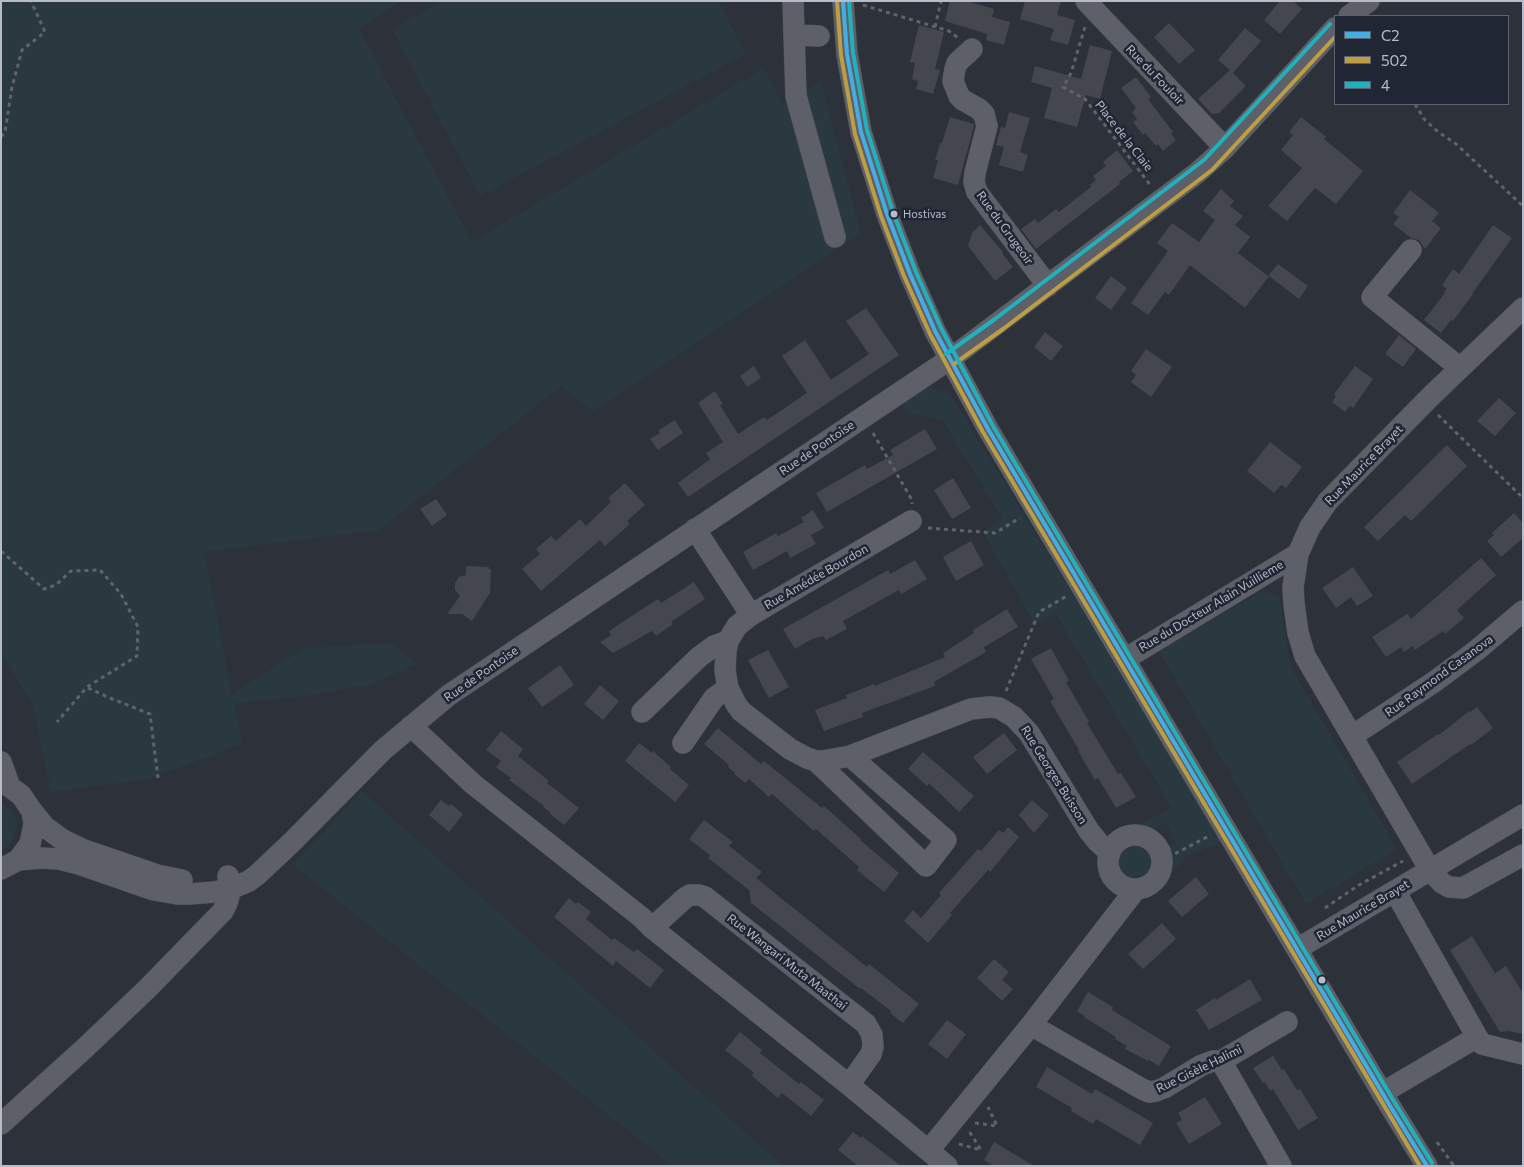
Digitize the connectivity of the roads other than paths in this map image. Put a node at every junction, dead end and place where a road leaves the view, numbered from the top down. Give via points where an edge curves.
1 (793, 1) edge
2 (1369, 1) edge
3 (851, 3) edge
4 (1088, 4) edge
5 (1350, 15) edge
6 (1334, 29) edge
7 (794, 35) junction
8 (819, 36) dead end
9 (965, 56) road end
10 (1225, 148) junction
11 (835, 237) dead end
12 (1411, 250) dead end
13 (1048, 286) junction
14 (1523, 308) edge
15 (950, 359) junction
16 (1460, 368) junction
17 (911, 522) road end
18 (695, 529) junction
19 (1298, 554) junction
20 (1523, 611) edge
21 (751, 615) junction
22 (728, 641) junction
23 (1125, 659) junction
24 (728, 688) junction
25 (642, 712) dead end
26 (411, 726) junction
27 (1352, 736) junction
28 (683, 743) dead end
29 (850, 756) junction
30 (816, 760) junction
31 (1, 762) edge
32 (6, 785) edge
33 (32, 811) junction
34 (1523, 815) edge
35 (1500, 828) junction
36 (1110, 853) junction
37 (1521, 860) edge
38 (10, 865) edge
39 (1430, 870) junction
40 (229, 882) junction
41 (1136, 889) junction
42 (1395, 892) junction
43 (652, 928) junction
44 (1297, 949) junction
45 (1287, 1022) dead end
46 (1031, 1025) junction
47 (1477, 1037) junction
48 (1523, 1054) edge
49 (1221, 1061) junction
50 (850, 1085) junction
51 (1382, 1092) junction
52 (1, 1124) edge
53 (935, 1143) junction
54 (946, 1166) edge
55 (1281, 1166) edge
56 (1427, 1166) edge

1 - 7 street
2 - 5 street
3 - 15 street via 847,54 866,149 910,274
4 - 10 street, Rue du Fouloir
6 - 10 street, Rue de Pontoise
7 - 8 street
7 - 11 street via 796,96
9 - 13 street, Rue du Grugeoir via 954,75 956,89 963,100 984,114 988,126 975,173 976,192
10 - 13 street, Rue de Pontoise via 1198,173
12 - 16 street via 1372,298
13 - 15 street, Rue de Pontoise
14 - 16 street, Rue Maurice Brayet
15 - 18 street, Rue de Pontoise
15 - 23 street
16 - 19 street, Rue Maurice Brayet via 1328,501 1310,527
17 - 21 street, Rue Amédée Bourdon
18 - 21 street
18 - 26 street, Rue de Pontoise via 477,676
19 - 23 street, Rue du Docteur Alain Vuillieme
19 - 27 street, Rue Maurice Brayet via 1293,596 1301,645
20 - 27 street, Rue Raymond Casanova via 1434,682
21 - 22 street, Rue Amédée Bourdon via 737,626
22 - 24 street via 724,671
22 - 25 street via 699,657
23 - 44 street
24 - 28 street via 714,698
24 - 30 street via 741,711 790,749
26 - 40 street, Rue de Pontoise via 369,763 283,850
26 - 43 street via 468,780
27 - 39 street, Rue Maurice Brayet
29 - 30 street
29 - 30 street via 946,840 926,866
29 - 36 street, Rue Georges Buisson via 971,710 999,708 1014,716 1029,733 1084,823
31 - 32 street
32 - 33 street via 16,790
33 - 38 street via 33,838 27,850
33 - 40 street via 54,834 84,850 168,878
34 - 35 street, Rue Maurice Brayet
35 - 37 street
35 - 39 street, Rue Maurice Brayet
36 - 41 street via 1109,869 1113,878 1121,885
36 - 41 street via 1122,838 1141,836 1154,843 1161,861 1160,871 1154,880
37 - 39 street via 1463,888 1442,883
38 - 40 street via 41,858 69,861 154,890 177,894 202,893
39 - 42 street, Rue Maurice Brayet
40 - 52 street via 223,911 85,1048
41 - 46 street
42 - 44 street, Rue Maurice Brayet
42 - 47 street
43 - 50 street
43 - 50 street, Rue Wangari Muta Maathai via 684,898 699,895 866,1024 872,1035 873,1047
44 - 51 street
45 - 49 street, Rue Gisèle Halimi
46 - 49 street, Rue Gisèle Halimi via 1150,1092 1164,1088 1202,1065
46 - 53 street
47 - 48 street via 1482,1044
47 - 51 street
49 - 55 street
50 - 53 street
51 - 56 street
53 - 54 street

